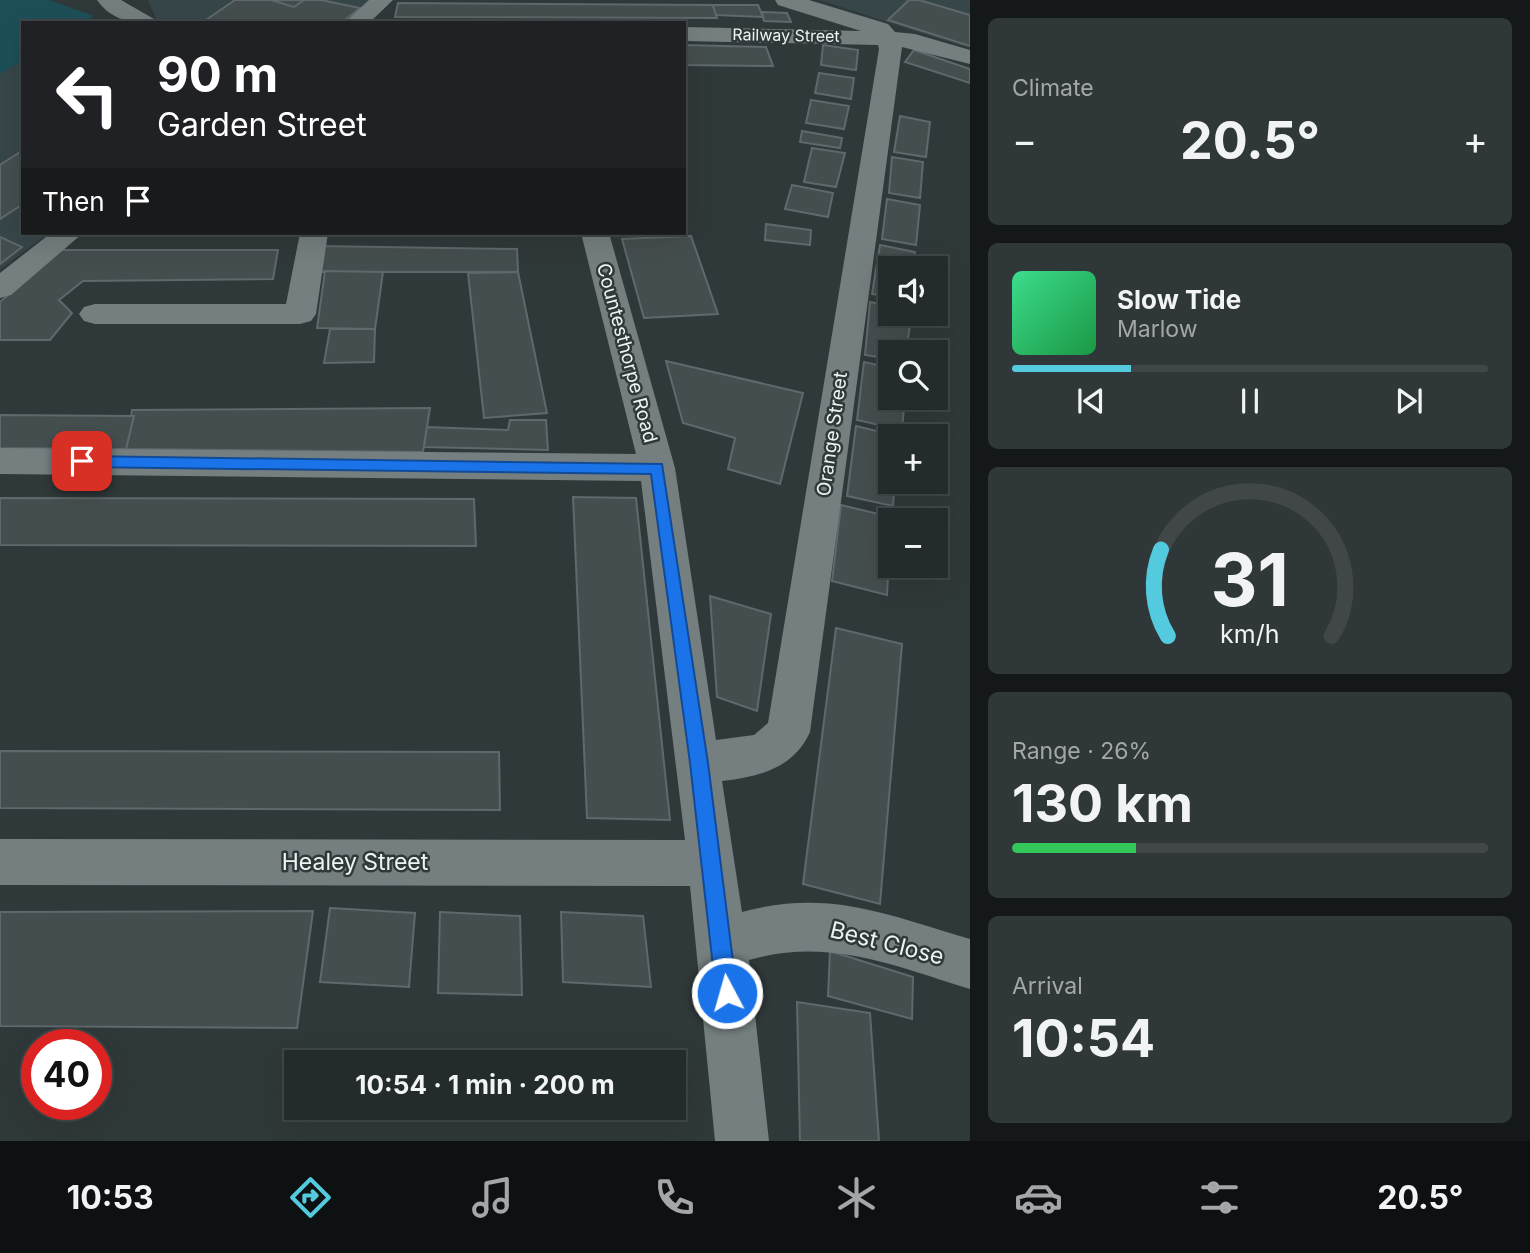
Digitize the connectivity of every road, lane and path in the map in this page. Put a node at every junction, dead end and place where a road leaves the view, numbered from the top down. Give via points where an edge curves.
1 (108, 0) edge
2 (382, 0) edge
3 (786, 0) edge
4 (145, 21) edge
5 (357, 21) edge
6 (686, 34) edge
7 (888, 38) junction
8 (970, 57) edge
9 (66, 235) edge
10 (314, 235) edge
11 (597, 235) edge
12 (0, 288) edge
13 (95, 314) dead end
14 (0, 461) edge
15 (657, 468) junction
16 (699, 763) junction
17 (0, 862) edge
18 (711, 863) junction
19 (722, 943) junction
20 (970, 964) edge
21 (742, 1141) edge

1 - 4 street
2 - 5 street
3 - 7 street via 880,29
6 - 7 street, Railway Street
7 - 8 street
7 - 16 street, Orange Street via 891,49 788,732 777,747 757,755
9 - 12 street
10 - 13 street via 300,314
11 - 15 street, Countesthorpe Road
14 - 15 street
15 - 16 street, Countesthorpe Road
16 - 18 street, Countesthorpe Road
17 - 18 street, Healey Street
18 - 19 street, Countesthorpe Road
19 - 20 street, Best Close via 767,930 816,925
19 - 21 street, Countesthorpe Road

